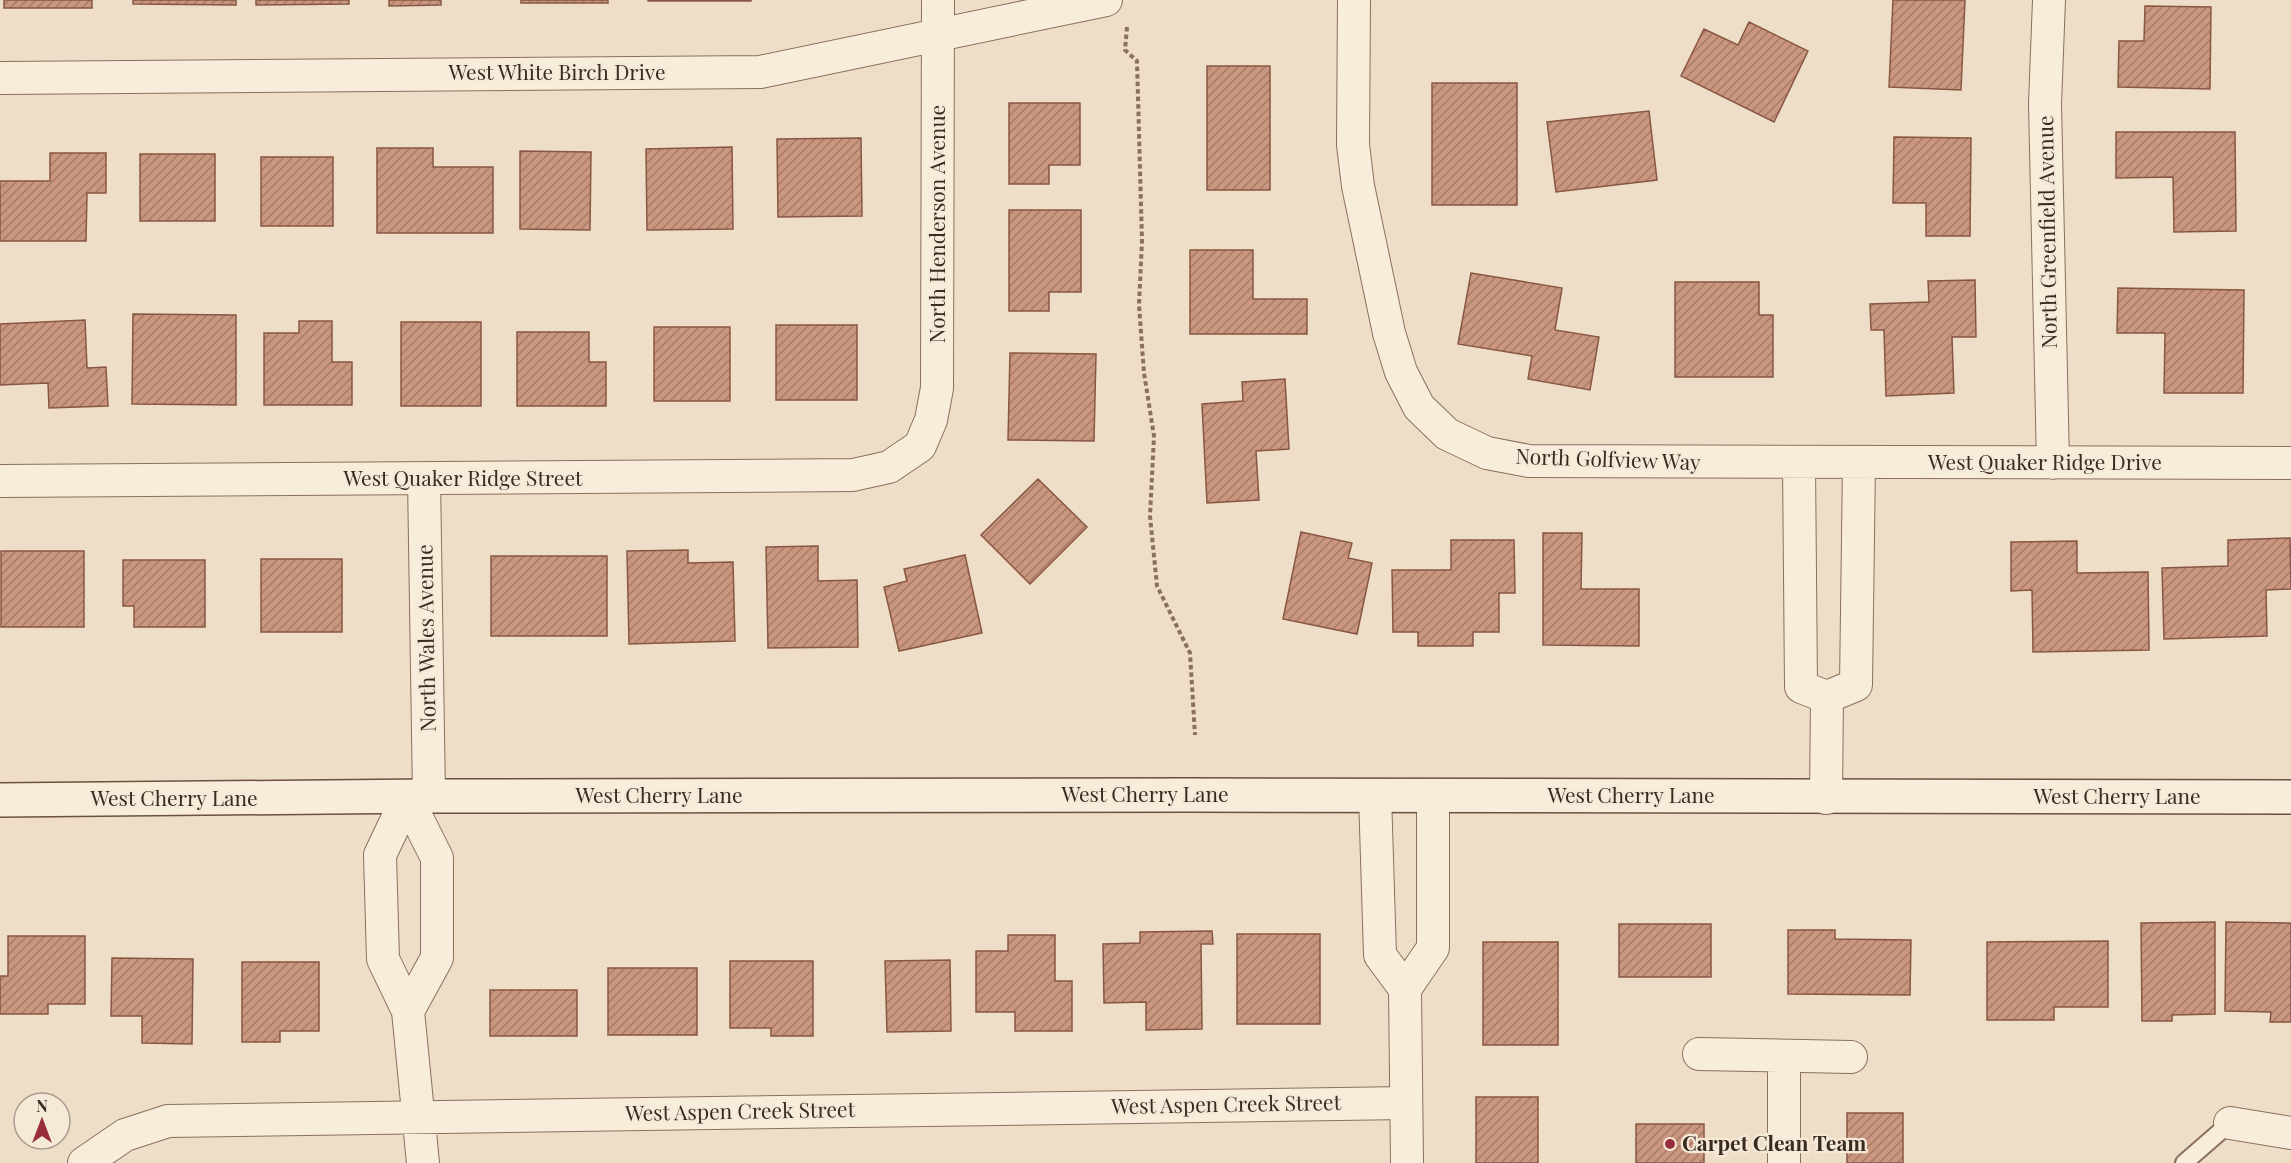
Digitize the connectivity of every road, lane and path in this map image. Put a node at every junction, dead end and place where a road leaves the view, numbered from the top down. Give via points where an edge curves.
1 (938, 0) edge
2 (1106, 0) edge
3 (1354, 0) edge
4 (2049, 0) edge
5 (1130, 21) dead end
6 (938, 36) junction
7 (0, 78) edge
8 (920, 446) joint
9 (1799, 463) junction
10 (1859, 463) junction
11 (2053, 463) junction
12 (2291, 463) edge
13 (424, 480) junction
14 (0, 481) edge
15 (1827, 697) junction
16 (1195, 735) dead end
17 (1375, 795) junction
18 (1433, 795) junction
19 (418, 797) junction
20 (2291, 797) edge
21 (1826, 798) junction
22 (0, 800) edge
23 (1405, 989) junction
24 (408, 1011) junction
25 (1699, 1054) dead end
26 (1784, 1056) junction
27 (1851, 1057) dead end
28 (1406, 1103) junction
29 (419, 1116) junction
30 (2230, 1123) joint
31 (2291, 1133) edge
32 (84, 1163) edge
33 (423, 1163) edge
34 (1407, 1163) edge
35 (1784, 1163) edge
36 (2184, 1163) edge

1 - 6 street, North Henderson Avenue
2 - 6 street, West White Birch Drive
3 - 9 street, North Golfview Way via 1353,145 1358,186 1389,333 1401,372 1419,407 1447,434 1487,453 1529,461
4 - 11 street, North Greenfield Avenue via 2045,104
5 - 16 path via 1125,50 1137,61 1142,241 1139,305 1154,436 1150,516 1157,585 1190,652
6 - 7 street, West White Birch Drive via 760,72
6 - 8 street, North Henderson Avenue via 937,388 931,420
8 - 13 street, West Quaker Ridge Street via 889,467 853,475
9 - 10 street, West Quaker Ridge Drive
9 - 15 street via 1801,687
10 - 11 street, West Quaker Ridge Drive
10 - 15 street via 1856,685
11 - 12 street, West Quaker Ridge Drive
13 - 14 street, West Quaker Ridge Street
13 - 19 street, North Wales Avenue
15 - 21 street
17 - 18 main road, West Cherry Lane
17 - 19 main road, West Cherry Lane
17 - 23 street via 1380,956
18 - 21 main road, West Cherry Lane
18 - 23 street via 1433,948
19 - 22 main road, West Cherry Lane
19 - 24 street, North Wales Avenue via 437,858 437,958
19 - 24 street, North Wales Avenue via 380,855 383,959
20 - 21 main road, West Cherry Lane
23 - 28 street
24 - 29 street, North Wales Avenue
25 - 26 street
26 - 27 street
26 - 35 street
28 - 29 street, West Aspen Creek Street
28 - 34 street
29 - 32 street, West Aspen Creek Street via 168,1121 125,1135
29 - 33 street, North Wales Avenue
30 - 31 street
30 - 36 lane

